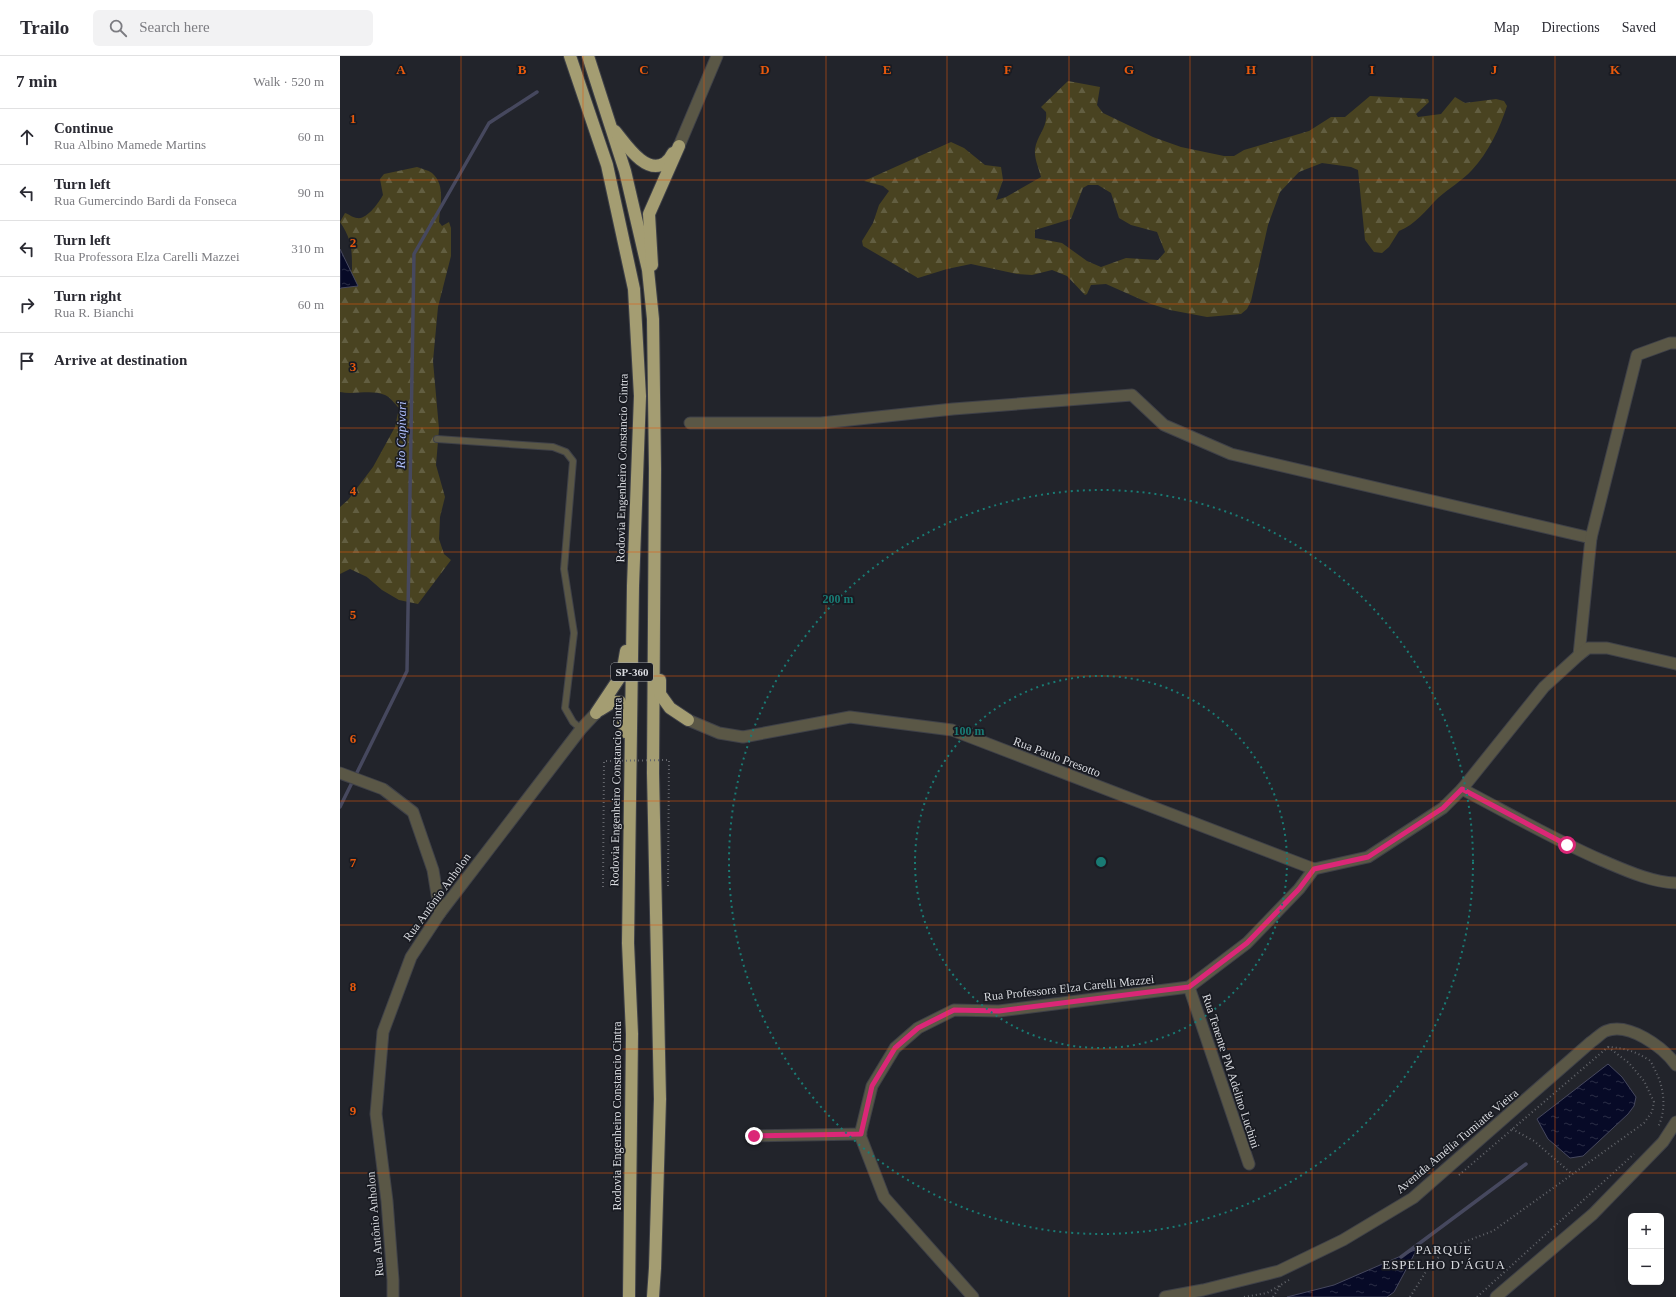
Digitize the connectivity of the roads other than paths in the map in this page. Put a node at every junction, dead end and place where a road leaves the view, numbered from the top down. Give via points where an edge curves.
1 (570, 56) edge
2 (588, 56) edge
3 (717, 56) edge
4 (612, 126) junction
5 (679, 146) junction
6 (653, 320) junction
7 (1676, 343) edge
8 (690, 423) dead end
9 (437, 439) dead end
10 (1591, 538) junction
11 (633, 586) junction
12 (653, 606) junction
13 (1579, 655) junction
14 (1676, 664) edge
15 (596, 713) junction
16 (688, 720) junction
17 (581, 729) junction
18 (631, 772) junction
19 (340, 773) edge
20 (653, 773) junction
21 (1462, 789) junction
22 (1314, 869) junction
23 (1676, 883) edge
24 (440, 913) junction
25 (1189, 987) junction
26 (1676, 1065) edge
27 (1676, 1122) edge
28 (861, 1134) junction
29 (754, 1136) dead end
30 (1249, 1164) dead end
31 (392, 1297) edge
32 (629, 1297) edge
33 (653, 1297) edge
34 (973, 1297) edge
35 (1165, 1297) edge
36 (1496, 1297) edge

1 - 11 highway, Rodovia Engenheiro Constancio Cintra / SP-360 via 607,165 634,289 640,396
2 - 4 highway, SP-360
3 - 5 street
4 - 5 highway via 639,159 654,166 665,163
4 - 6 highway, SP-360 via 648,270
5 - 6 highway via 649,214
6 - 12 highway, SP-360 via 656,468
7 - 10 street via 1637,355
8 - 10 street via 821,422 1132,395 1164,425 1230,454
9 - 17 lane via 553,447 566,452 573,461 564,569 574,633 565,708 573,722
10 - 13 street
11 - 15 highway via 622,674
11 - 18 highway, Rodovia Engenheiro Constancio Cintra / SP-360
12 - 16 highway via 661,670 660,694 670,708
12 - 20 highway, SP-360
13 - 14 street via 1588,648 1607,648
13 - 21 street via 1544,687
15 - 17 street, Rua Antônio Anholon
15 - 18 highway via 613,702 620,702
16 - 20 highway via 667,712 658,716
16 - 22 street, Rua Paulo Presotto via 719,733 743,737 850,717 952,730
17 - 24 street, Rua Antônio Anholon
18 - 32 highway, Rodovia Engenheiro Constancio Cintra / SP-360 via 628,943 632,1034
19 - 24 street via 383,789 413,812 433,870
20 - 33 highway, SP-360 via 660,1099
21 - 22 street via 1443,808 1368,857
21 - 23 street via 1567,845 1650,879
22 - 25 street, Rua Professora Elza Carelli Mazzei via 1299,889 1247,943
24 - 31 street, Rua Antônio Anholon via 411,957 383,1032 376,1114 387,1201
25 - 28 street, Rua Professora Elza Carelli Mazzei via 999,1011 954,1010 918,1028 895,1048 872,1086
25 - 30 street, Rua Tenente PM Adelino Luchini
26 - 35 street, Avenida Amélia Tumiatte Vieira via 1670,1057 1644,1037 1621,1029 1606,1031 1413,1198 1342,1240 1279,1271
27 - 36 street via 1662,1142 1592,1214
28 - 29 street
28 - 34 street via 884,1197

